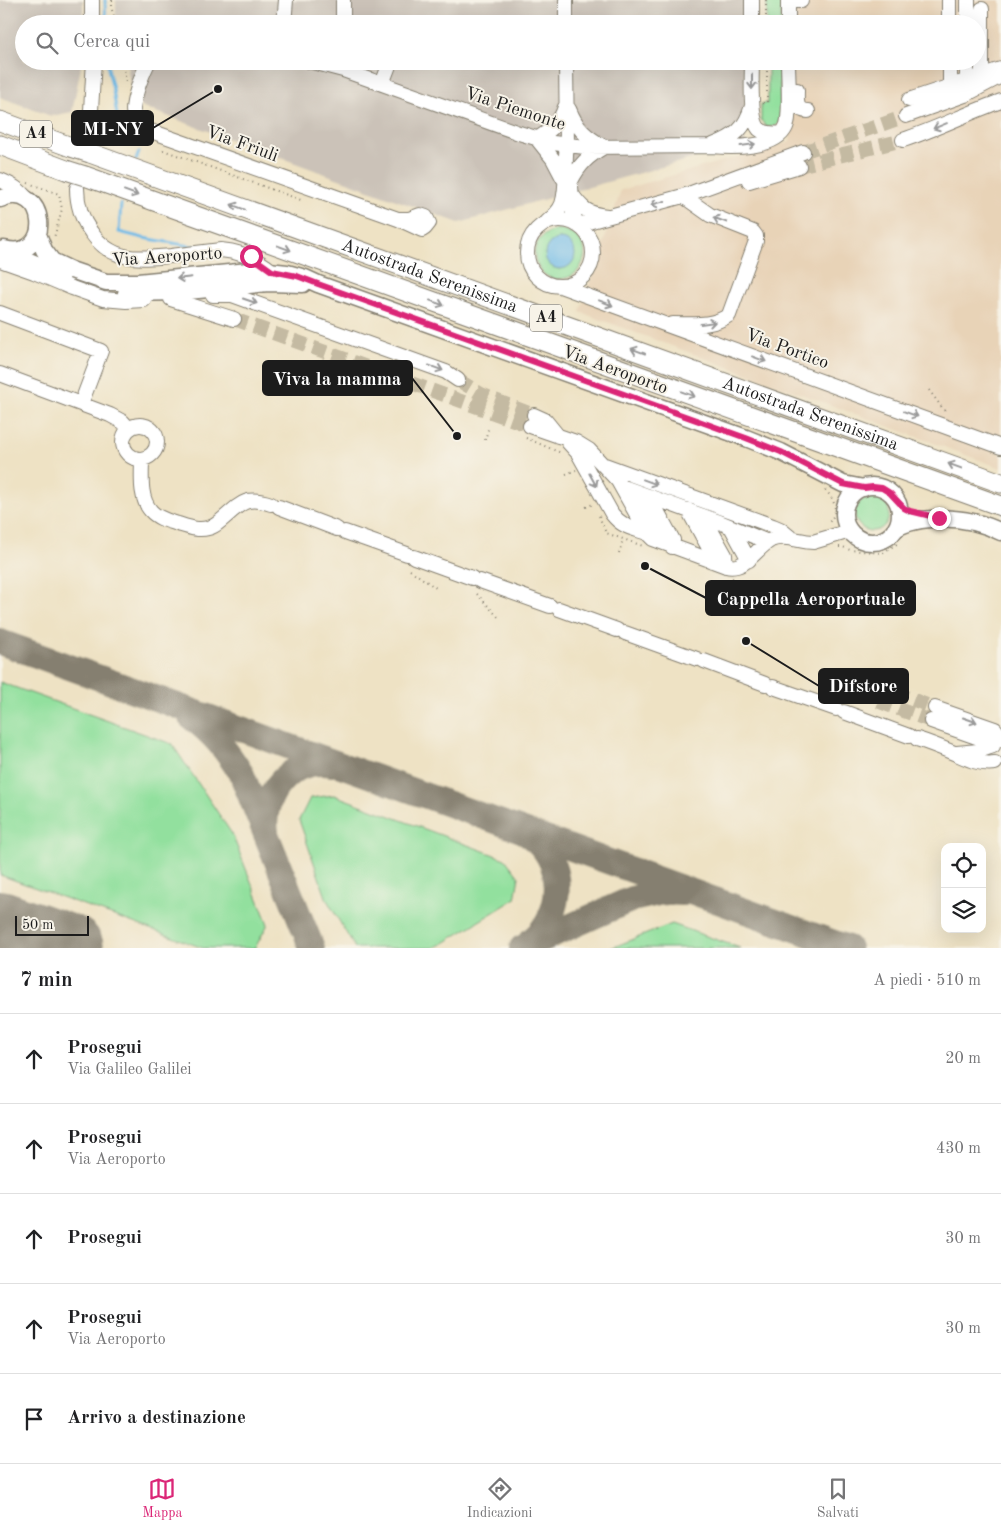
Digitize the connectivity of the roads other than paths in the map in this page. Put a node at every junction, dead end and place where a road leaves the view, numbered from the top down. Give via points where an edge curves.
1 (93, 0) edge
2 (343, 0) edge
3 (566, 0) edge
4 (752, 0) edge
5 (949, 0) edge
6 (958, 0) edge
7 (968, 0) edge
8 (286, 1) edge
9 (792, 1) edge
10 (94, 15) edge
11 (285, 15) edge
12 (290, 15) edge
13 (343, 15) edge
14 (566, 15) edge
15 (752, 15) edge
16 (790, 15) edge
17 (949, 15) edge
18 (968, 15) edge
19 (986, 18) edge
20 (988, 44) dead end
21 (1001, 68) edge
22 (93, 70) edge
23 (145, 70) edge
24 (343, 70) edge
25 (387, 70) edge
26 (566, 70) edge
27 (753, 70) edge
28 (788, 70) edge
29 (790, 70) edge
30 (950, 70) edge
31 (967, 70) edge
32 (982, 70) edge
33 (982, 75) junction
34 (1001, 76) edge
35 (967, 80) junction
36 (382, 84) junction
37 (950, 86) junction
38 (1001, 87) edge
39 (964, 94) junction
40 (909, 100) tunnel mouth
41 (1001, 101) edge
42 (756, 102) junction
43 (566, 104) junction
44 (936, 105) junction
45 (973, 111) junction
46 (1001, 111) edge
47 (808, 112) dead end
48 (906, 116) tunnel mouth
49 (0, 121) edge
50 (782, 133) junction
51 (538, 139) junction
52 (903, 140) tunnel mouth
53 (0, 145) edge
54 (567, 145) junction
55 (83, 146) junction
56 (712, 146) junction
57 (604, 147) junction
58 (801, 159) tunnel mouth
59 (0, 180) edge
60 (81, 182) junction
61 (569, 185) junction
62 (682, 196) junction
63 (0, 200) edge
64 (29, 202) junction
65 (609, 216) junction
66 (398, 219) dead end
67 (546, 223) junction
68 (577, 225) junction
69 (38, 234) junction
70 (3, 253) edge
71 (266, 268) junction
72 (318, 284) junction
73 (560, 286) junction
74 (171, 298) junction
75 (0, 313) edge
76 (234, 319) tunnel mouth
77 (663, 324) junction
78 (0, 374) edge
79 (458, 380) tunnel mouth
80 (82, 404) junction
81 (532, 420) tunnel mouth
82 (129, 429) junction
83 (562, 438) junction
84 (1001, 447) edge
85 (142, 459) junction
86 (604, 465) junction
87 (812, 468) junction
88 (1001, 483) edge
89 (620, 486) junction
90 (864, 488) junction
91 (643, 494) junction
92 (896, 500) junction
93 (662, 502) junction
94 (1001, 506) edge
95 (683, 508) junction
96 (845, 510) junction
97 (703, 516) junction
98 (939, 518) junction
99 (717, 521) junction
100 (731, 527) junction
101 (896, 529) junction
102 (850, 531) junction
103 (1001, 532) edge
104 (646, 533) junction
105 (791, 538) junction
106 (768, 542) junction
107 (668, 545) junction
108 (699, 556) junction
109 (745, 562) junction
110 (726, 566) junction
111 (933, 715) tunnel mouth
112 (998, 741) edge
113 (956, 753) junction
114 (998, 765) edge

1 - 10 street
2 - 13 street
3 - 14 street
4 - 15 street
5 - 17 street
6 - 7 street
7 - 18 street
8 - 11 street
8 - 12 street
9 - 16 street
19 - 20 street
21 - 33 street
22 - 55 street via 91,110
23 - 66 street, Via Friuli via 132,109 134,116 148,130
24 - 36 street, Via Piemonte
25 - 36 street
26 - 43 street
27 -> 42 street
28 - 50 street via 788,124
29 - 47 street via 797,78 797,105
30 - 37 street
31 - 35 street
32 - 33 street
33 - 35 street
34 - 39 street
35 - 37 street
36 - 51 street, Via Piemonte
37 - 40 street
38 - 39 street
39 - 44 street
41 - 45 street
42 - 50 street via 755,120 760,129 772,134
42 - 56 street, Via Piemonte via 736,135
43 - 51 street via 559,121
43 - 54 street
43 - 57 street via 580,131
44 - 45 street
44 - 48 street
45 - 46 street
45 -> 52 street
49 - 55 highway, Autostrada Serenissima / A4
56 -> 50 street, Via Piemonte via 753,145 773,140
51 - 54 street, Via Piemonte
51 - 61 street
53 - 60 highway, Autostrada Serenissima / A4, bridge via 66,170
54 - 57 street, Via Piemonte
54 - 61 street via 565,157
88 -> 55 highway, Autostrada Serenissima / A4
56 - 57 street, Via Piemonte
57 - 61 street via 580,164
58 - 62 street
59 - 64 street via 22,192
60 - 71 street via 77,200 80,213 100,244 109,250 144,259 221,250 245,254
60 -> 94 highway, Autostrada Serenissima / A4
61 - 65 street via 586,210
61 - 67 street via 555,216
61 - 68 street
62 -> 65 street
77 -> 62 street via 710,324 729,315 756,241 753,232 710,215
63 - 64 main road via 15,196
64 - 69 main road, Via Aeroporto via 38,213
65 - 68 street
67 - 68 street via 562,220
67 - 73 street via 532,234 527,260 532,272 541,280
68 - 73 street via 589,239 592,258 581,278
69 - 70 main road via 29,246
71 -> 69 main road, Via Aeroporto via 138,282 106,282 52,261
70 - 72 main road, Via Aeroporto via 105,291 168,293 268,284
70 - 74 street via 34,272 103,299
71 - 72 main road, Via Aeroporto
72 - 87 main road, Via Aeroporto via 746,438
73 -> 77 street, Via Portico
74 - 76 street
74 -> 79 street via 232,294 446,372
75 - 80 street via 101,351
77 -> 84 street, Via Portico
78 - 80 street
80 - 82 street via 123,422
81 - 83 street
82 - 85 street via 124,434 125,451 134,458
82 - 85 street via 145,425 156,436 154,452
83 - 86 street via 582,445
83 -> 104 street via 578,453 618,521
85 - 113 street via 145,500 150,511 162,519 193,529 204,529 216,525 245,501 260,501 476,584 554,608
86 - 89 street
86 -> 105 street via 773,526
87 - 90 main road, Via Aeroporto via 843,484
87 - 96 main road, Via Aeroporto via 839,496
89 - 91 street
89 - 104 street
90 - 92 main road via 882,488
90 - 96 main road via 850,498
91 - 93 street
91 - 107 street
92 - 98 main road via 910,511
92 - 101 main road via 900,515
93 - 95 street
93 - 108 street via 685,545
95 - 97 street
95 - 108 street
96 - 102 main road
97 - 99 street
97 - 110 street via 725,555
98 - 101 main road via 914,521
98 - 103 main road via 969,520
99 - 100 street
99 - 109 street
100 - 106 street
100 - 109 street
101 - 102 main road via 888,538 876,542 862,540
102 - 105 street via 813,542
104 - 107 street
105 - 106 street
106 - 109 street
107 - 108 street
108 - 110 street
109 - 110 street
111 - 112 street via 979,738
112 - 113 street via 978,751
112 - 114 street via 992,755
113 - 114 street via 968,760

